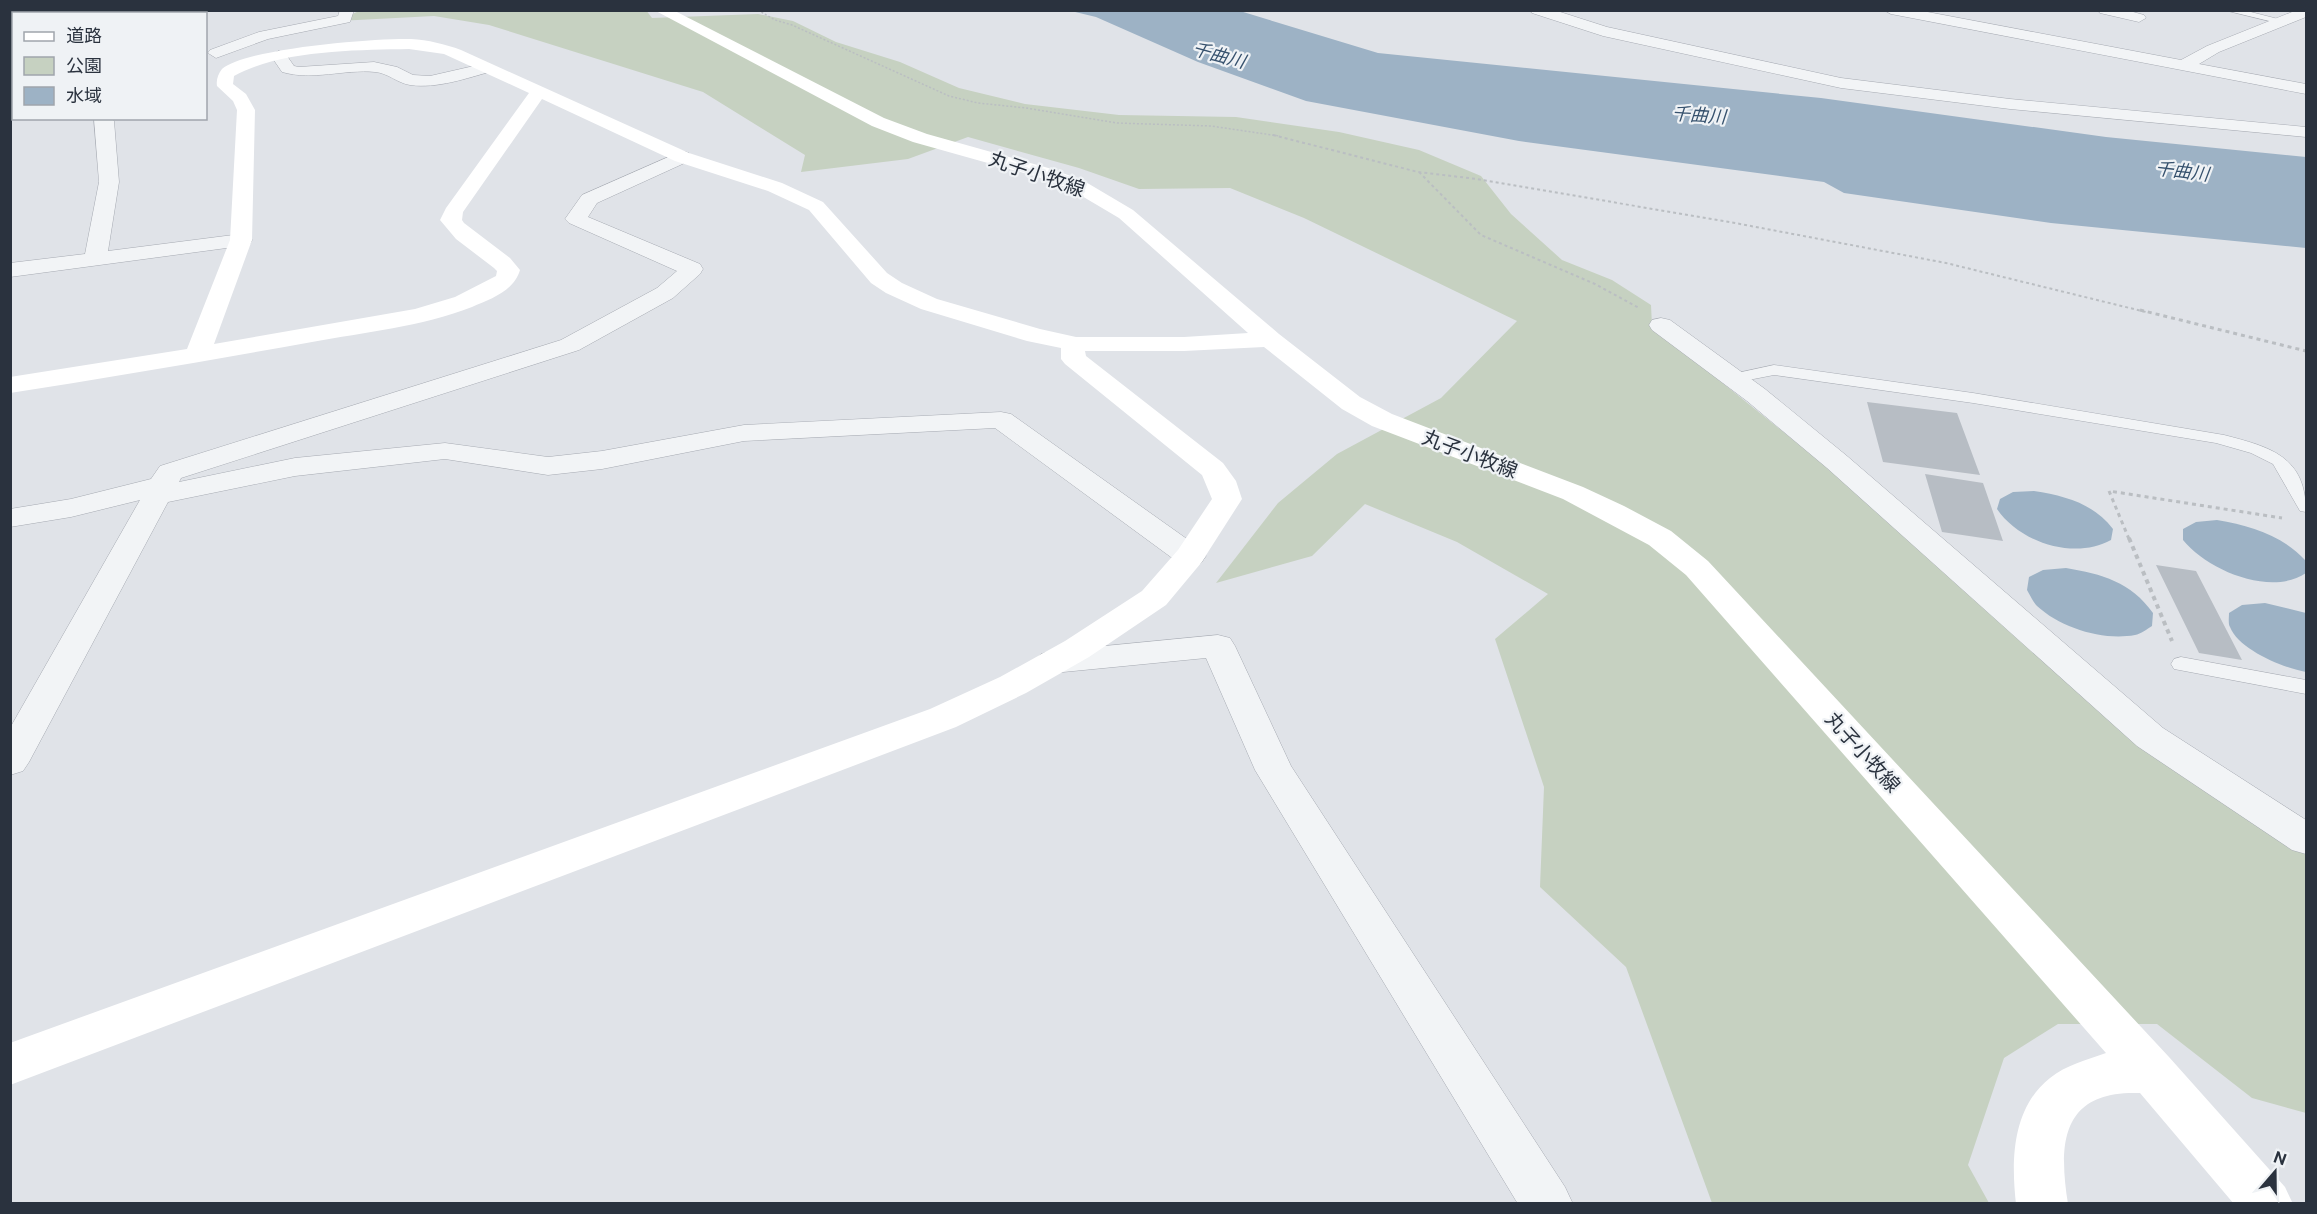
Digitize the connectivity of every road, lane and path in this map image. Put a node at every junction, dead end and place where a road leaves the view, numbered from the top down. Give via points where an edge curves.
1 (347, 10) edge
2 (661, 10) edge
3 (758, 10) edge
4 (1537, 10) edge
5 (1891, 10) edge
6 (2105, 10) edge
7 (2228, 10) edge
8 (2306, 12) edge
9 (2013, 15) dead end
10 (2139, 18) dead end
11 (2282, 21) junction
12 (1984, 29) junction
13 (211, 55) edge
14 (279, 56) junction
15 (2180, 66) junction
16 (242, 67) junction
17 (487, 68) junction
18 (2202, 70) junction
19 (2189, 84) dead end
20 (2307, 89) edge
21 (539, 91) junction
22 (2184, 102) dead end
23 (104, 120) edge
24 (2186, 122) junction
25 (2307, 132) edge
26 (682, 157) junction
27 (1418, 172) junction
28 (241, 240) junction
29 (95, 259) junction
30 (10, 270) edge
31 (1661, 326) joint
32 (1270, 339) junction
33 (1076, 344) junction
34 (2307, 351) edge
35 (197, 356) junction
36 (1732, 378) junction
37 (10, 385) edge
38 (161, 490) junction
39 (2307, 507) edge
40 (10, 518) edge
41 (2283, 519) dead end
42 (1190, 556) junction
43 (1053, 662) junction
44 (2181, 664) joint
45 (2307, 687) edge
46 (10, 762) edge
47 (2307, 839) edge
48 (10, 1064) edge
49 (2152, 1072) junction
50 (1547, 1203) edge
51 (2042, 1203) edge
52 (2267, 1203) edge

1 - 13 street via 345,20 264,35
2 - 32 street, 丸子小牧線 via 898,130 1077,184 1126,214
3 - 27 path via 911,80 964,99 1117,123 1262,132
4 - 24 street via 1603,31 1841,83
5 - 12 street
6 - 10 street
7 - 11 lane
8 - 11 street
9 - 12 street
11 - 15 street
12 - 15 street
13 - 16 street
14 - 16 street
14 - 17 street via 408,44 441,48
14 - 17 street via 288,69 300,72 374,67 410,80 439,79
15 - 18 street
16 - 28 street via 227,74 224,80 246,110
17 - 21 street
18 - 19 street
18 - 20 street
21 - 26 street
21 - 35 street via 451,220 461,235 499,258 509,270 507,280 485,294 428,313
22 - 24 street
23 - 29 street via 109,182
24 - 25 street
26 - 33 street via 775,187 816,206 879,278 910,297 1036,336
26 - 38 street via 590,199 576,219 692,269 665,293 570,345 170,472
27 - 31 path via 1481,235 1595,285 1636,306
27 - 34 path via 1735,223 1946,263
28 - 29 street
28 - 35 street
29 - 30 street
31 - 36 street
32 - 33 street
32 - 49 street, 丸子小牧線 via 1351,403 1423,436 1573,493 1660,538 1697,568
33 - 42 street via 1072,351 1074,359 1206,462 1221,481 1227,499
35 - 37 street
36 - 39 lane via 1774,370 2218,438 2257,449 2280,461
36 - 47 street via 1837,462 2150,737
38 - 40 street
38 - 42 street via 295,467 446,451 548,466 602,460 744,433 1001,420
38 - 46 street
41 - 44 path via 2109,491
42 - 43 street via 1154,598
43 - 48 street via 942,718
43 - 50 street via 1218,646 1274,770
44 - 45 lane
49 - 51 street via 2112,1072 2067,1091 2051,1108 2040,1131 2037,1161
49 - 52 street, 丸子小牧線

